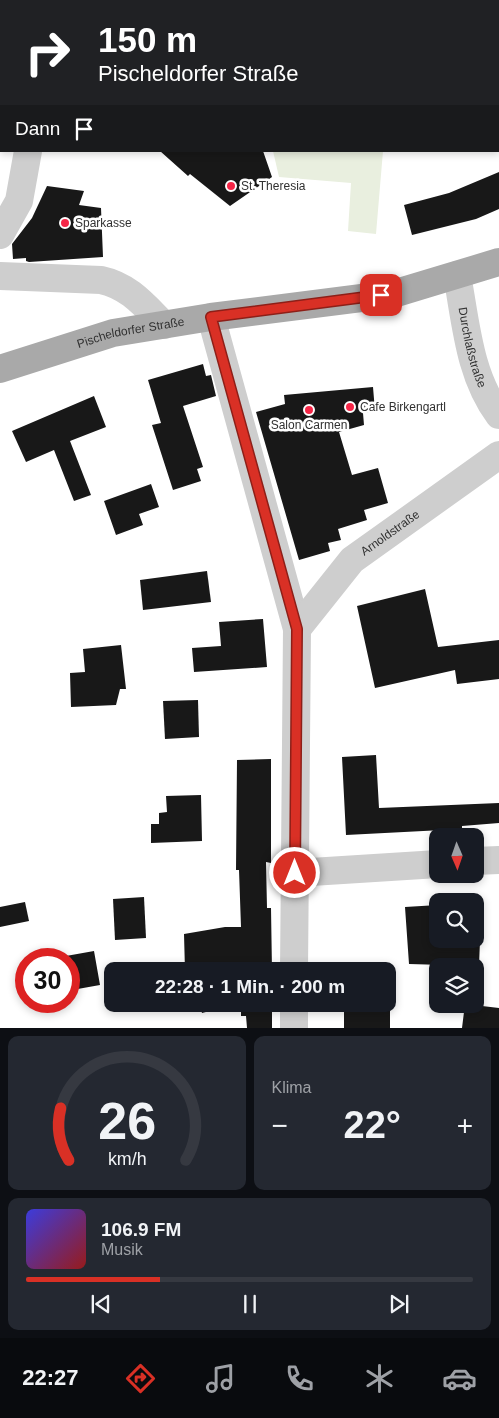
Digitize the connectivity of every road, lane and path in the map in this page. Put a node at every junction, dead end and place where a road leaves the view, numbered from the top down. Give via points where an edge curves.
1 (28, 152) edge
2 (0, 235) edge
3 (499, 262) edge
4 (457, 275) junction
5 (0, 276) edge
6 (211, 317) junction
7 (164, 324) junction
8 (0, 369) edge
9 (499, 415) edge
10 (499, 455) edge
11 (297, 629) junction
12 (499, 860) edge
13 (484, 861) edge
14 (429, 865) edge
15 (295, 873) junction
16 (294, 962) edge
17 (294, 1012) edge
18 (294, 1028) edge

1 - 2 street via 18,201
3 - 4 main road, Pischeldorfer Straße
4 - 6 main road, Pischeldorfer Straße via 393,294
4 - 9 street, Durchlaßstraße via 474,366 488,400
5 - 7 street via 115,283 130,292
6 - 7 main road, Pischeldorfer Straße
6 - 11 street
7 - 8 main road, Pischeldorfer Straße via 114,333
10 - 11 street, Arnoldstraße via 352,560
11 - 15 street
12 - 13 street
14 - 15 street
15 - 16 street
17 - 18 street

